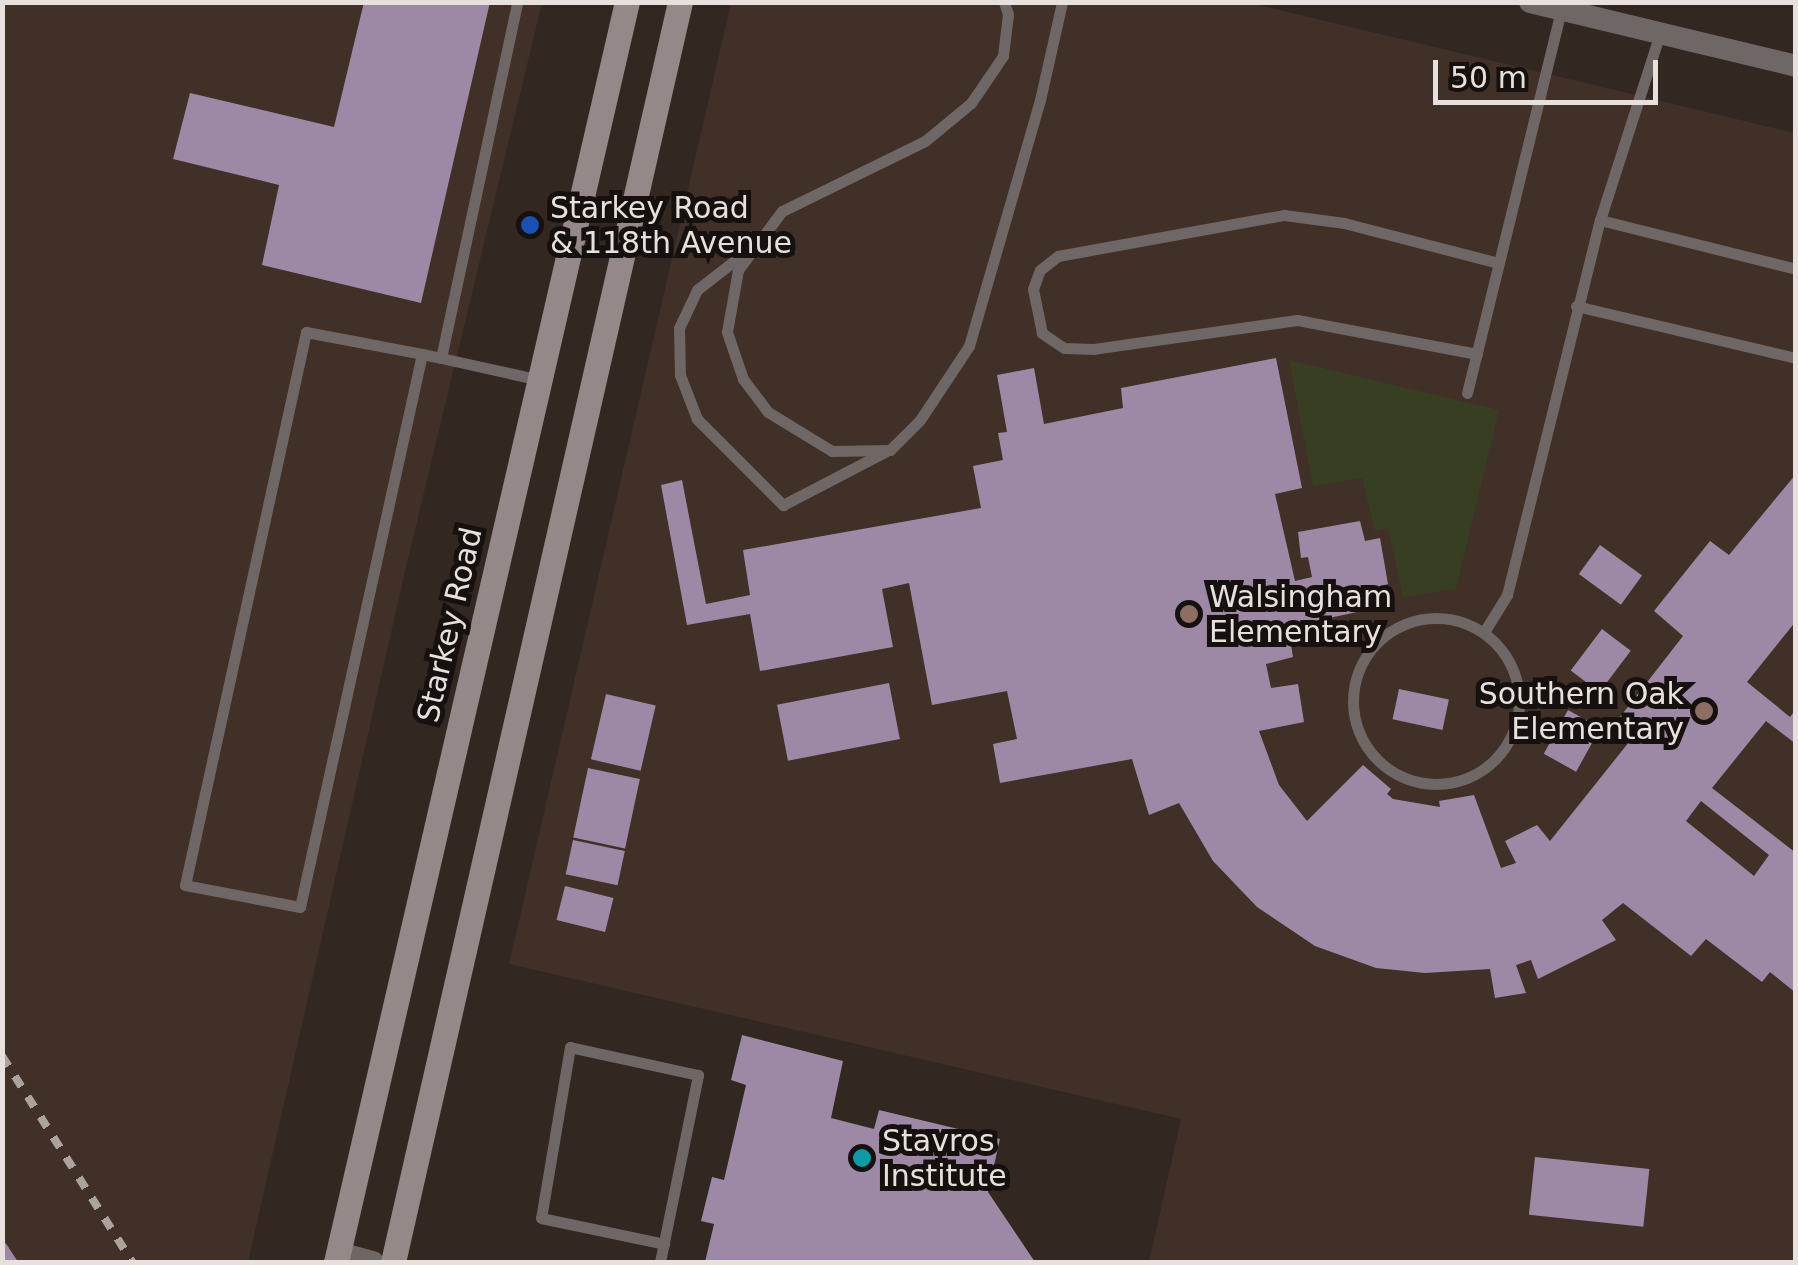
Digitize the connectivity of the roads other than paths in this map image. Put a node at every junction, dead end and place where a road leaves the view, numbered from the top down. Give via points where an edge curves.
1 (517, 2) edge
2 (627, 2) edge
3 (680, 2) edge
4 (1004, 2) edge
5 (1062, 2) edge
6 (1530, 2) edge
7 (1561, 10) junction
8 (1660, 32) junction
9 (1796, 66) edge
10 (1600, 220) junction
11 (751, 249) junction
12 (1499, 263) junction
13 (1796, 269) edge
14 (1576, 306) junction
15 (422, 354) junction
16 (1478, 354) junction
17 (441, 358) junction
18 (1796, 358) edge
19 (540, 380) junction
20 (1468, 393) dead end
21 (890, 450) junction
22 (1484, 632) junction
23 (664, 1244) junction
24 (337, 1258) edge
25 (373, 1262) edge
26 (392, 1262) edge
27 (660, 1262) edge

1 - 17 lane
2 - 19 main road, Starkey Road
3 - 26 main road
4 - 11 lane via 1003,56 971,103 926,140 782,211
5 - 21 lane via 969,346 920,420
6 - 7 street
7 - 8 street
7 - 12 lane
8 - 9 street
8 - 10 lane
10 - 13 lane
10 - 14 lane
11 - 21 lane via 738,270 727,332 743,379 768,412 832,451
11 - 21 lane via 697,290 680,328 680,375 696,419 783,505
12 - 16 lane
12 - 16 lane via 1284,214 1058,256 1040,270 1034,290 1042,333 1064,348 1297,320
14 - 18 lane
14 - 22 lane via 1506,595
15 - 15 lane via 306,332 186,885 300,907
15 - 17 lane
16 - 20 lane
17 - 19 lane
19 - 24 main road, Starkey Road
22 - 22 lane via 1460,621 1408,622 1366,654 1352,704 1370,753 1390,771 1446,785 1497,760 1520,708 1511,666
23 - 23 lane via 698,1075 570,1047 542,1218
23 - 27 lane
24 - 25 street

